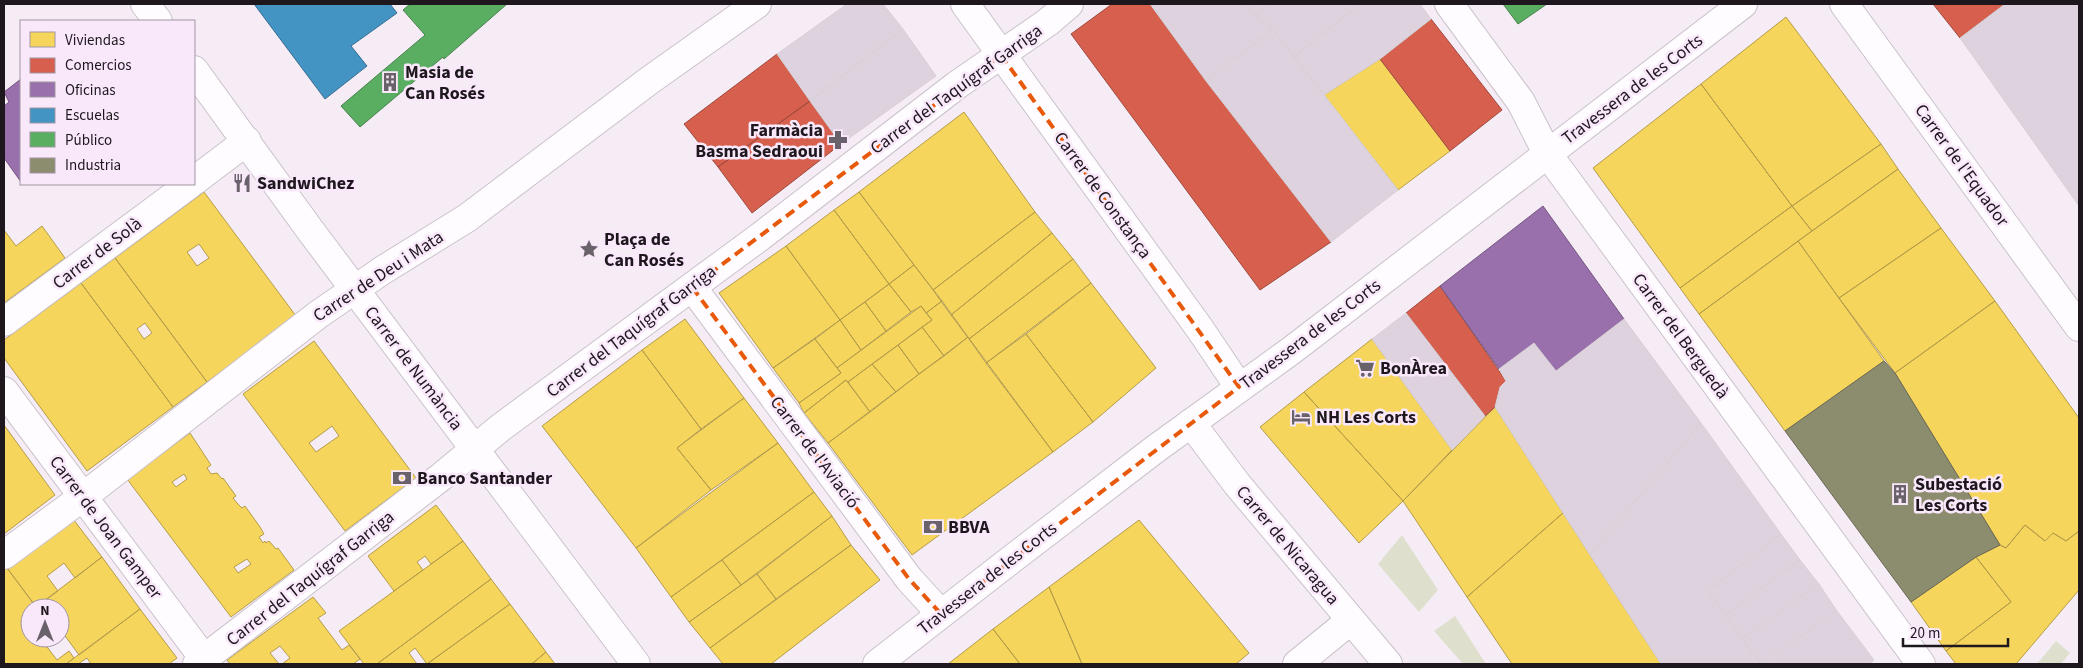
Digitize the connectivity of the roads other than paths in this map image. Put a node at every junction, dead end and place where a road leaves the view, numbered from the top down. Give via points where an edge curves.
1 (145, 4) edge
2 (757, 4) edge
3 (965, 4) edge
4 (1069, 4) edge
5 (1449, 4) edge
6 (1743, 4) edge
7 (1844, 4) edge
8 (157, 20) edge
9 (1001, 55) junction
10 (195, 71) edge
11 (247, 141) junction
12 (1547, 153) junction
13 (195, 180) edge
14 (189, 185) edge
15 (692, 287) junction
16 (355, 290) junction
17 (4, 322) edge
18 (2079, 327) edge
19 (1239, 387) junction
20 (4, 391) edge
21 (1191, 423) junction
22 (476, 450) junction
23 (84, 496) junction
24 (4, 555) edge
25 (941, 614) junction
26 (1350, 620) junction
27 (203, 662) edge
28 (636, 664) edge
29 (877, 664) edge
30 (1296, 664) edge
31 (1388, 664) edge
32 (1921, 664) edge

1 - 8 street
2 - 16 street, Carrer de Deu i Mata via 467,218
3 - 9 street, Carrer de Constança
4 - 9 street, Carrer del Taquígraf Garriga
5 - 12 street, Carrer del Berguedà via 1521,102
6 - 12 street, Travessera de les Corts
7 - 18 street, Carrer de l'Equador
9 - 15 street, Carrer del Taquígraf Garriga
9 - 19 street, Carrer de Constança
10 - 11 street, Carrer de Numància
11 - 13 street
11 - 16 street, Carrer de Numància
12 - 19 street, Travessera de les Corts via 1292,350
12 - 32 street, Carrer del Berguedà
14 - 17 street, Carrer de Solà
15 - 22 street, Carrer del Taquígraf Garriga via 500,428
15 - 25 street, Carrer de l'Aviació via 909,579
16 - 22 street, Carrer de Numància
16 - 23 street, Carrer de Deu i Mata via 319,314
19 - 21 street, Travessera de les Corts
20 - 23 street, Carrer de Joan Gamper
21 - 25 street, Travessera de les Corts
21 - 26 street, Carrer de Nicaragua via 1237,484
22 - 27 street, Carrer del Taquígraf Garriga
22 - 28 street, Carrer de Numància
23 - 24 street, Carrer de Deu i Mata
23 - 27 street, Carrer de Joan Gamper
25 - 29 street, Travessera de les Corts
26 - 30 street
26 - 31 street, Carrer de Nicaragua

